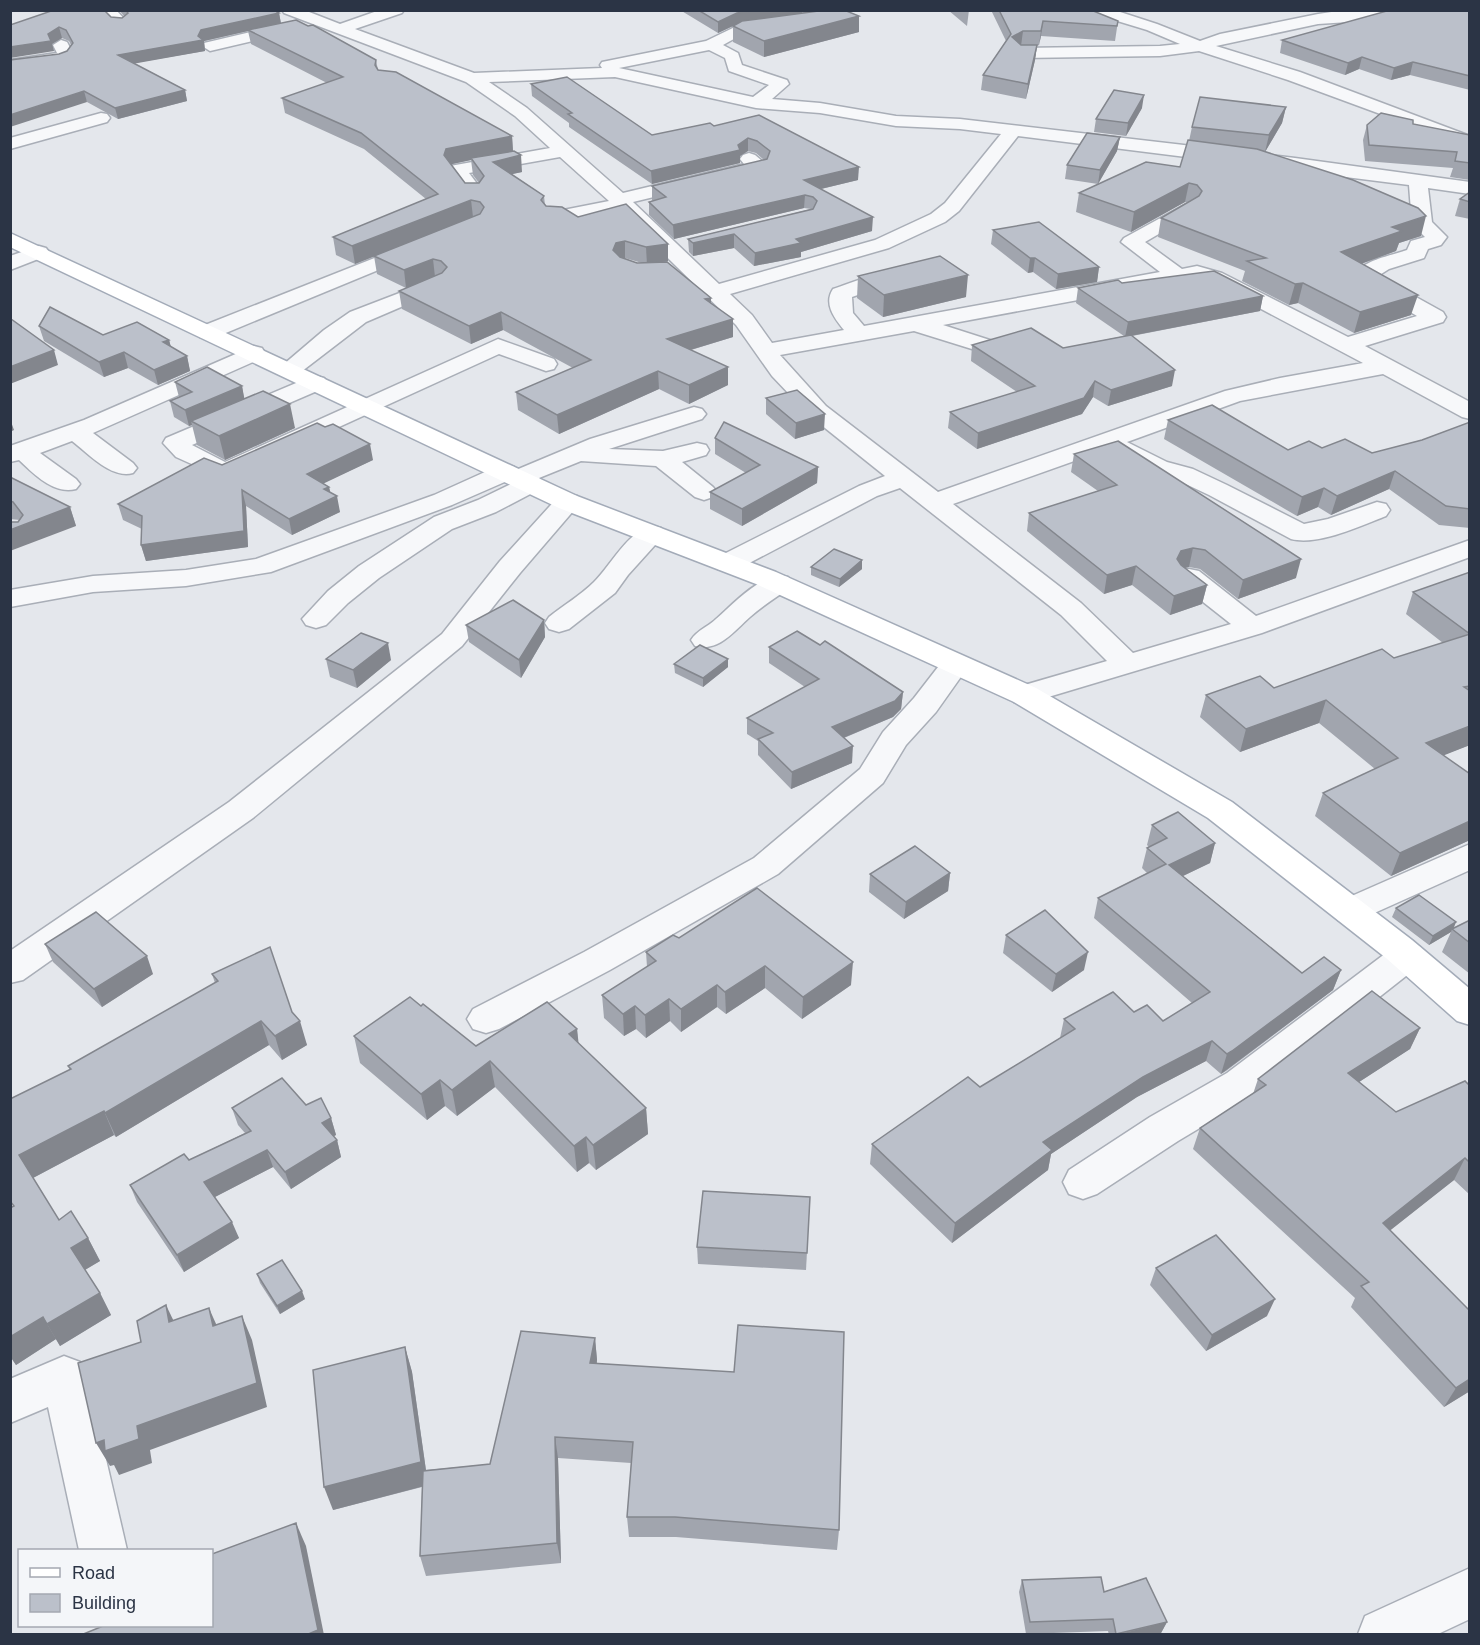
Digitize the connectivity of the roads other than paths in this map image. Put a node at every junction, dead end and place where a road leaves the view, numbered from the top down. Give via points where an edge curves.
1 (107, 10) edge
2 (289, 10) edge
3 (397, 10) edge
4 (821, 10) edge
5 (1096, 10) edge
6 (341, 12) dead end
7 (1345, 13) edge
8 (1379, 15) edge
9 (320, 21) junction
10 (120, 23) edge
11 (340, 29) junction
12 (387, 31) dead end
13 (364, 38) junction
14 (60, 45) dead end
15 (711, 45) junction
16 (210, 46) dead end
17 (1200, 46) junction
18 (1021, 53) edge
19 (562, 58) dead end
20 (530, 60) dead end
21 (10, 65) edge
22 (464, 74) junction
23 (420, 78) dead end
24 (756, 103) junction
25 (101, 118) dead end
26 (1013, 131) junction
27 (1470, 142) edge
28 (10, 144) edge
29 (564, 151) junction
30 (749, 159) dead end
31 (685, 168) edge
32 (702, 179) junction
33 (1418, 181) junction
34 (1470, 188) edge
35 (474, 193) edge
36 (621, 202) junction
37 (1186, 210) edge
38 (555, 217) edge
39 (10, 239) edge
40 (435, 239) edge
41 (39, 252) junction
42 (10, 264) edge
43 (1176, 274) junction
44 (906, 277) edge
45 (436, 285) edge
46 (715, 292) junction
47 (915, 324) junction
48 (208, 332) junction
49 (859, 334) junction
50 (1348, 344) junction
51 (988, 347) edge
52 (768, 351) junction
53 (254, 353) junction
54 (546, 363) dead end
55 (1387, 366) junction
56 (290, 370) junction
57 (316, 383) junction
58 (368, 407) junction
59 (1470, 412) edge
60 (694, 414) dead end
61 (1115, 415) dead end
62 (76, 432) junction
63 (1109, 440) junction
64 (697, 450) dead end
65 (17, 453) edge
66 (577, 454) junction
67 (663, 459) junction
68 (124, 468) dead end
69 (518, 478) junction
70 (904, 478) junction
71 (67, 484) dead end
72 (704, 492) dead end
73 (568, 502) junction
74 (934, 502) junction
75 (1377, 510) dead end
76 (652, 534) junction
77 (1467, 552) edge
78 (728, 563) junction
79 (1190, 577) edge
80 (778, 583) junction
81 (10, 599) edge
82 (316, 619) dead end
83 (559, 623) dead end
84 (1252, 627) junction
85 (705, 640) dead end
86 (955, 664) junction
87 (1128, 665) junction
88 (1025, 695) junction
89 (1470, 856) edge
90 (1350, 911) junction
91 (1407, 956) junction
92 (10, 970) edge
93 (1470, 1011) edge
94 (486, 1019) dead end
95 (1083, 1182) dead end
96 (10, 1402) edge
97 (103, 1549) edge
98 (1470, 1593) edge
99 (1383, 1635) edge

1 - 10 street
2 - 9 street
3 - 11 street
4 - 15 street via 811,14 827,20 737,30
5 - 17 street
6 - 9 street
7 - 8 street
7 - 17 street
9 - 11 street
9 - 16 street
11 - 13 street
12 - 13 street
13 - 22 street
14 - 21 street via 66,55
15 - 19 street via 600,66
15 - 24 street via 732,56 735,68 781,84
17 - 18 street via 1160,51
17 - 27 street via 1304,79
20 - 22 street
22 - 23 street
22 - 24 street via 615,72
22 - 29 street via 521,112
24 - 26 street
25 - 28 street
26 - 33 street
26 - 46 street via 952,207 938,218 882,244
29 - 35 street via 457,170
29 - 36 street
30 - 32 street via 759,166
31 - 32 street
32 - 36 street
33 - 34 street
33 - 50 street via 1422,224 1437,237 1418,245 1417,254 1382,265 1363,276 1435,317
36 - 38 street
36 - 46 street via 678,246 677,269
37 - 43 street via 1131,242
39 - 41 main road
40 - 48 street
41 - 42 street
41 - 48 main road
43 - 47 street via 1109,279
43 - 50 street via 1211,274
44 - 49 street via 870,283 841,294 842,314
45 - 56 street via 358,317
46 - 52 street
47 - 49 street
47 - 51 street
48 - 53 main road
49 - 52 street
50 - 55 street
52 - 70 street via 780,371 819,411
53 - 56 main road
53 - 62 street
54 - 58 street via 498,346
55 - 59 street
55 - 63 street via 1233,396
56 - 57 main road
57 - 58 main road
57 - 58 street via 175,443 225,471
58 - 69 main road
60 - 66 street
61 - 63 street via 1096,426
62 - 65 street
62 - 68 street
63 - 74 street
63 - 75 street via 1300,533 1335,526
64 - 67 street
65 - 71 street
66 - 67 street
66 - 69 street
67 - 72 street
69 - 73 main road
69 - 81 street via 443,500 261,566 186,578 93,584
69 - 82 street via 487,506 443,523 369,572
70 - 74 street
70 - 78 street via 868,491
73 - 76 main road
73 - 92 street via 452,640 241,810
74 - 87 street via 1071,609
76 - 78 main road
76 - 83 street via 605,587
77 - 84 street
78 - 80 main road
79 - 84 street
80 - 85 street
80 - 86 main road
84 - 87 street
86 - 88 main road
86 - 94 street via 894,739 872,776 766,866
87 - 88 street
88 - 90 main road via 1220,810
89 - 90 street
90 - 91 main road
91 - 93 main road
91 - 95 street via 1241,1084
96 - 97 street via 64,1377
98 - 99 street

